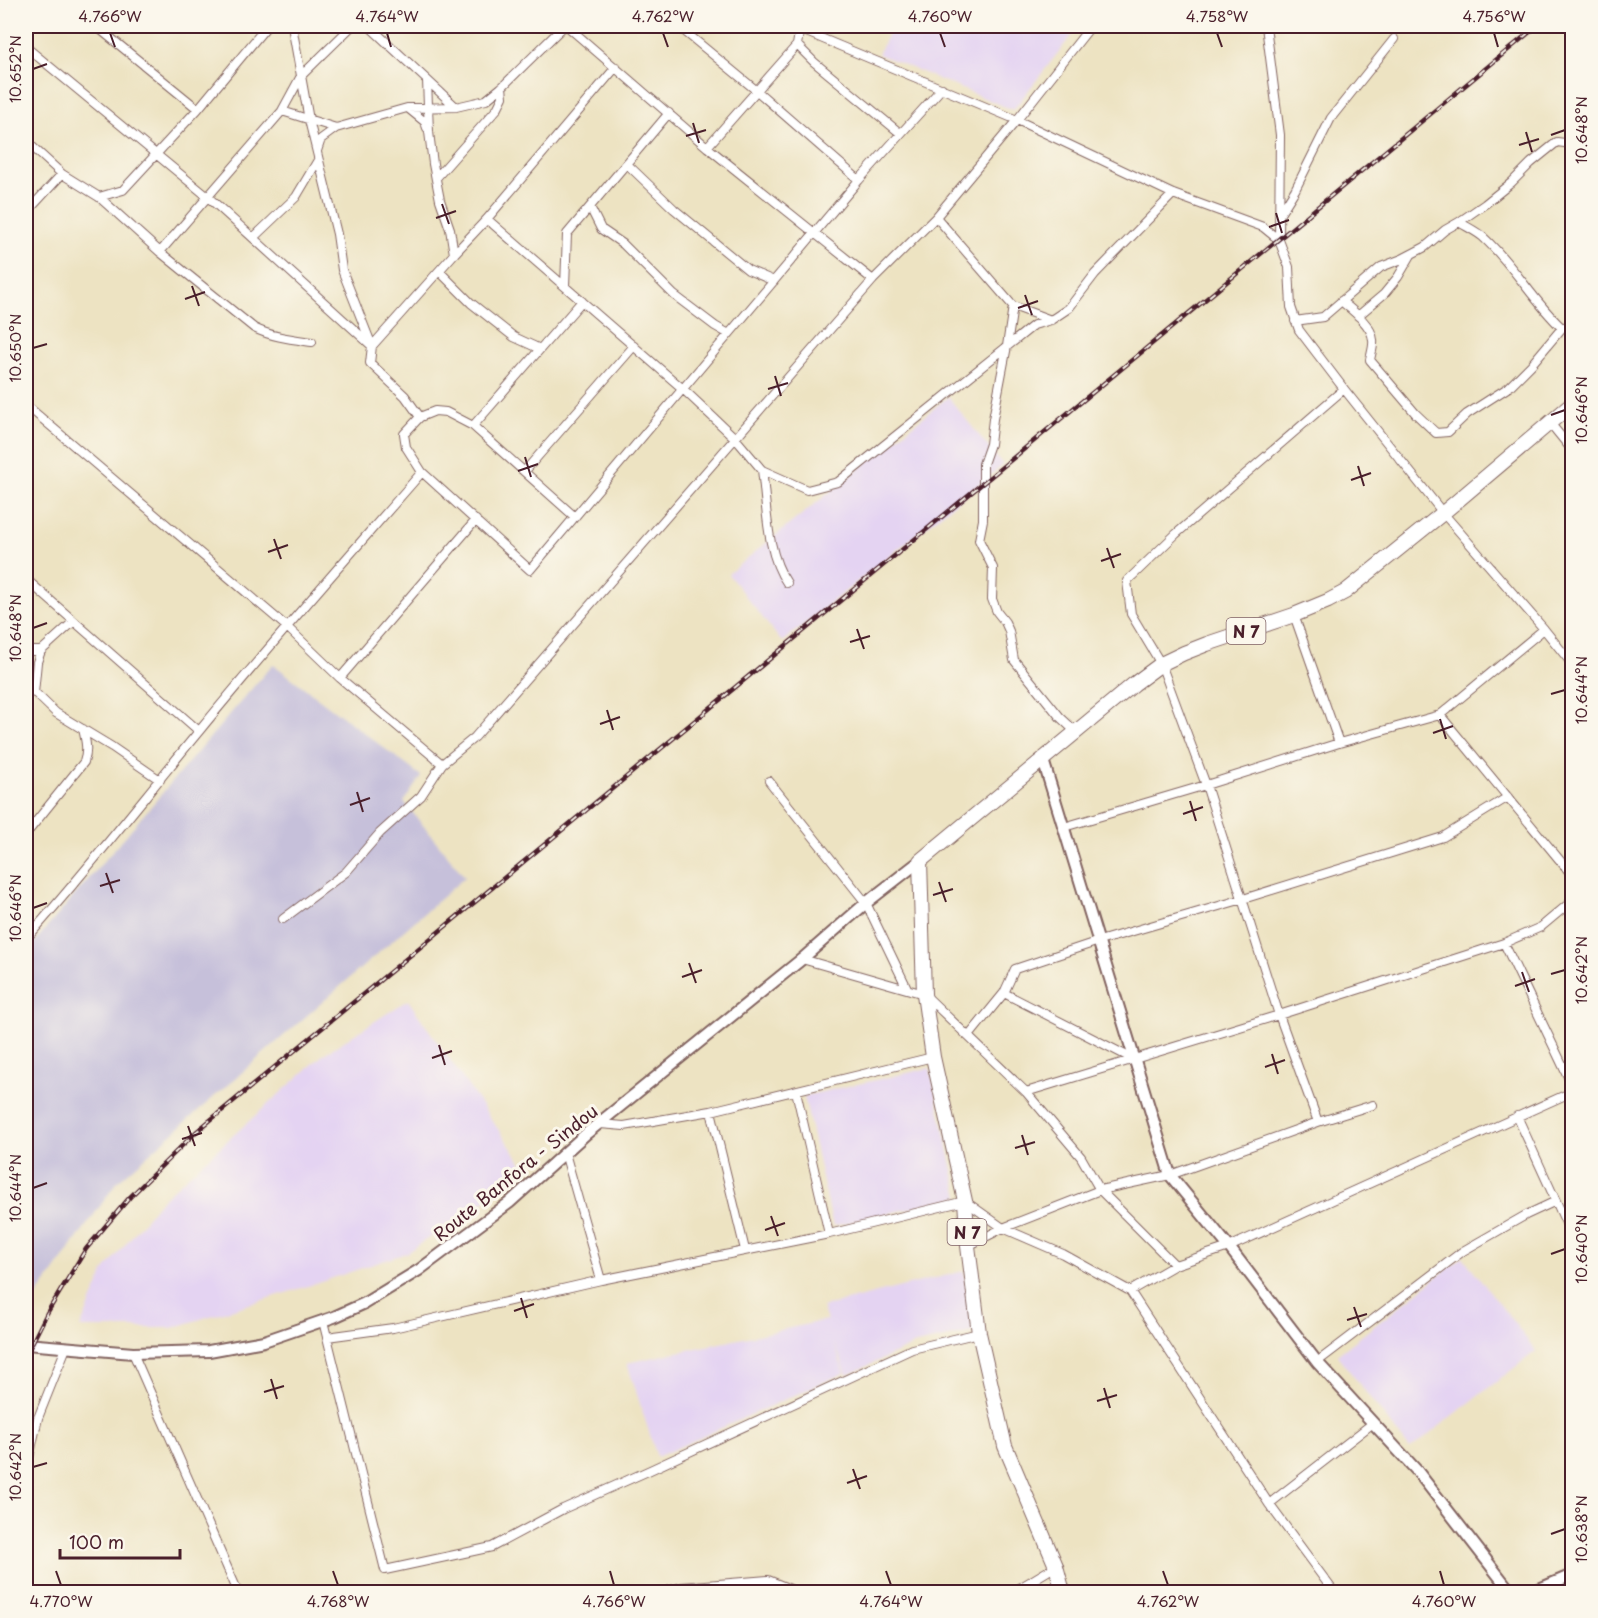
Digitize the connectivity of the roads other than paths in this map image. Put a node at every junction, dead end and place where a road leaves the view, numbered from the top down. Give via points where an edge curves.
1 (96, 26) edge
2 (267, 26) edge
3 (292, 26) edge
4 (352, 26) edge
5 (369, 26) edge
6 (565, 26) edge
7 (678, 26) edge
8 (1091, 26) edge
9 (1266, 26) edge
10 (797, 27) edge
11 (1394, 39) dead end
12 (797, 45) junction
13 (26, 47) edge
14 (616, 67) junction
15 (301, 76) junction
16 (428, 80) junction
17 (502, 87) junction
18 (942, 88) junction
19 (758, 91) junction
20 (456, 107) junction
21 (407, 108) junction
22 (429, 108) junction
23 (198, 109) junction
24 (282, 111) junction
25 (669, 113) junction
26 (309, 120) junction
27 (1017, 120) junction
28 (336, 128) junction
29 (429, 132) junction
30 (900, 133) junction
31 (26, 141) edge
32 (1572, 144) edge
33 (707, 147) junction
34 (157, 155) junction
35 (318, 157) junction
36 (627, 164) junction
37 (63, 174) junction
38 (436, 178) junction
39 (859, 180) junction
40 (1173, 194) junction
41 (99, 197) junction
42 (208, 197) junction
43 (590, 207) junction
44 (26, 213) edge
45 (1279, 215) junction
46 (936, 217) junction
47 (487, 219) junction
48 (1460, 222) junction
49 (814, 233) junction
50 (253, 238) junction
51 (1279, 240) junction
52 (160, 252) junction
53 (454, 254) junction
54 (1412, 254) junction
55 (439, 271) junction
56 (873, 280) junction
57 (774, 281) junction
58 (565, 286) junction
59 (582, 301) junction
60 (1341, 301) junction
61 (1013, 306) junction
62 (1358, 316) junction
63 (1051, 320) junction
64 (1295, 321) junction
65 (1572, 324) edge
66 (1562, 328) junction
67 (729, 334) junction
68 (312, 342) dead end
69 (372, 346) junction
70 (634, 346) junction
71 (1008, 346) junction
72 (540, 349) junction
73 (683, 389) junction
74 (1344, 389) junction
75 (1572, 404) edge
76 (26, 405) edge
77 (420, 417) junction
78 (1550, 423) junction
79 (473, 426) junction
80 (735, 438) junction
81 (1572, 450) edge
82 (762, 470) junction
83 (422, 471) junction
84 (525, 471) junction
85 (1443, 513) junction
86 (575, 517) junction
87 (476, 520) junction
88 (26, 579) edge
89 (787, 583) dead end
90 (1294, 615) junction
91 (73, 622) junction
92 (287, 627) junction
93 (1544, 629) junction
94 (26, 651) edge
95 (41, 651) junction
96 (1161, 664) junction
97 (1572, 664) edge
98 (340, 678) junction
99 (26, 684) edge
100 (34, 693) junction
101 (1440, 715) junction
102 (83, 729) junction
103 (199, 731) junction
104 (1076, 732) junction
105 (1339, 743) junction
106 (1043, 760) junction
107 (442, 764) junction
108 (160, 780) junction
109 (769, 781) dead end
110 (1206, 785) junction
111 (1508, 797) junction
112 (1064, 827) junction
113 (26, 834) edge
114 (920, 861) junction
115 (1572, 875) edge
116 (1243, 899) junction
117 (1572, 901) edge
118 (867, 903) junction
119 (283, 919) dead end
120 (26, 939) edge
121 (1099, 941) junction
122 (1504, 943) junction
123 (802, 959) junction
124 (908, 988) junction
125 (1004, 993) junction
126 (924, 994) junction
127 (1279, 1015) junction
128 (969, 1036) junction
129 (933, 1057) junction
130 (1135, 1060) junction
131 (1572, 1085) edge
132 (796, 1091) junction
133 (1026, 1092) junction
134 (1572, 1092) edge
135 (1373, 1105) dead end
136 (711, 1111) junction
137 (1517, 1116) junction
138 (1318, 1122) junction
139 (600, 1124) junction
140 (565, 1154) junction
141 (1170, 1174) junction
142 (1100, 1190) junction
143 (1556, 1201) junction
144 (965, 1202) junction
145 (1004, 1228) junction
146 (829, 1234) junction
147 (1572, 1236) edge
148 (968, 1246) junction
149 (1229, 1247) junction
150 (744, 1250) junction
151 (1175, 1264) junction
152 (601, 1280) junction
153 (1130, 1291) junction
154 (323, 1320) junction
155 (979, 1333) junction
156 (327, 1337) junction
157 (26, 1344) edge
158 (66, 1348) junction
159 (133, 1353) junction
160 (1317, 1362) junction
161 (1373, 1423) junction
162 (26, 1471) edge
163 (1269, 1504) junction
164 (1056, 1566) junction
165 (1572, 1576) edge
166 (238, 1593) edge
167 (663, 1593) edge
168 (794, 1593) edge
169 (1012, 1593) edge
170 (1063, 1593) edge
171 (1334, 1593) edge
172 (1510, 1593) edge
173 (1532, 1593) edge
174 (1555, 1593) edge

1 - 23 street
2 - 23 street
3 - 15 street
4 - 15 street
5 - 16 street
6 - 14 street
6 - 17 street
7 - 19 street
8 - 27 street
9 - 45 street via 1280,135
10 - 12 street
10 - 18 street
11 - 45 street via 1331,118
12 - 19 street
12 - 30 street
13 - 34 street
14 - 25 street
14 - 47 street
15 - 24 street
15 - 26 street
16 - 20 street
16 - 22 street
17 - 20 street via 486,100
17 - 38 street via 503,97 497,109
18 - 27 street
18 - 30 street
19 - 33 street
19 - 39 street
20 - 22 street
21 - 22 street
21 - 28 street
21 - 29 street via 425,122
22 - 29 street
23 - 34 street
24 - 26 street
24 - 42 street
25 - 33 street
25 - 36 street
26 - 28 street
26 - 35 street
27 - 40 street
27 - 46 street
28 - 35 street via 321,139
29 - 38 street
30 - 39 street
31 - 37 street
32 - 48 street via 1557,142
33 - 49 street
34 - 41 street via 123,190
34 - 42 street
35 - 50 street via 296,196
35 - 69 street via 342,270
36 - 43 street
36 - 57 street via 748,270
37 - 41 street
37 - 44 street
38 - 53 street
39 - 49 street
40 - 51 street via 1263,227
40 - 63 street via 1095,274 1069,308
41 - 52 street
42 - 50 street
42 - 52 street
43 - 58 street via 567,234
43 - 67 street via 601,229 623,244 674,295
45 - 51 street
46 - 56 street
46 - 61 street
47 - 53 street
47 - 58 street
48 - 54 street
48 - 66 street via 1482,236
49 - 56 street
49 - 57 street
50 - 69 street
51 - 64 street via 1289,267
52 - 68 street via 254,328 266,334
53 - 55 street
54 - 60 street via 1381,267
54 - 62 street via 1384,294
55 - 69 street
55 - 72 street via 514,337
56 - 80 street
57 - 67 street
58 - 59 street
59 - 70 street
59 - 72 street
60 - 62 street
60 - 64 street via 1323,317
61 - 63 street
61 - 71 street
62 - 66 street via 1374,339 1370,360 1436,433 1448,432 1467,414 1509,387
63 - 71 street via 1034,325
64 - 74 street
65 - 66 street
67 - 73 street
69 - 77 street via 370,363 405,396
70 - 73 street
70 - 84 street
71 - 82 street via 838,482 807,490
71 - 104 street via 983,464 979,540 993,568 992,599 1009,631 1014,660
72 - 79 street
73 - 80 street
73 - 86 street
74 - 85 street
74 - 96 street via 1127,581 1131,614
75 - 78 highway, N 7
76 - 92 street
77 - 79 street via 435,411 446,412
77 - 83 street via 404,434 406,447
78 - 81 street
78 - 85 highway, N 7
79 - 84 street
80 - 82 street
80 - 107 street via 475,737
82 - 89 street via 773,553
83 - 87 street
83 - 92 street
84 - 86 street
85 - 90 highway, N 7 via 1351,588
85 - 93 street
86 - 87 street via 530,570
87 - 98 street
88 - 91 street
90 - 96 highway, N 7
90 - 105 street
91 - 95 street
91 - 103 street
92 - 98 street
92 - 103 street
93 - 97 street
93 - 101 street
94 - 95 street
95 - 100 street
96 - 104 highway, N 7
96 - 110 street
98 - 107 street
99 - 100 street
100 - 102 street via 56,713
101 - 105 street
101 - 111 street
102 - 108 street
102 - 113 street via 87,752 84,762
103 - 108 street
104 - 106 highway, N 7
105 - 110 street
106 - 112 main road
106 - 114 highway, N 7
107 - 119 street via 421,796 380,833 346,872
108 - 120 street
109 - 118 street
110 - 112 street
110 - 116 street
111 - 115 street
111 - 116 street via 1443,837
112 - 121 main road
114 - 118 main road, Route Banfora - Sindou
114 - 126 highway, N 7
116 - 121 street
116 - 127 street
117 - 122 street via 1541,927
118 - 123 main road, Route Banfora - Sindou
118 - 124 street
121 - 125 street via 1015,969
121 - 130 main road
122 - 127 street
122 - 131 street
123 - 124 street
123 - 139 main road, Route Banfora - Sindou
124 - 126 street
125 - 128 street
125 - 130 street
126 - 128 street
126 - 129 highway, N 7
127 - 130 street
127 - 138 street
128 - 133 street
129 - 132 street
129 - 144 highway, N 7
130 - 133 street
130 - 141 main road
132 - 136 street
132 - 146 street
133 - 142 street via 1081,1157
134 - 137 street
135 - 138 street
136 - 139 street via 624,1126
136 - 150 street
137 - 143 street
137 - 149 street
138 - 141 street
139 - 140 main road, Route Banfora - Sindou
140 - 152 street
140 - 154 main road, Route Banfora - Sindou via 509,1203 419,1270 364,1303
141 - 142 street
141 - 149 main road
142 - 145 street
142 - 151 street
143 - 147 street
143 - 160 street via 1462,1251
144 - 145 street
144 - 146 street
144 - 148 highway, N 7
145 - 148 street
145 - 153 street via 1063,1254
146 - 150 street
148 - 155 highway, N 7
149 - 151 street
149 - 160 main road
150 - 152 street
151 - 153 street
152 - 156 street via 393,1328
153 - 163 street
154 - 156 street
154 - 159 main road, Route Banfora - Sindou via 264,1341 209,1351
155 - 156 street via 912,1349 563,1509 492,1547 384,1570
155 - 164 highway, N 7 via 1005,1446
157 - 158 main road, Route Banfora - Sindou
158 - 159 main road, Route Banfora - Sindou
158 - 162 street via 38,1418
159 - 166 street
160 - 161 main road
161 - 163 street
161 - 172 main road via 1418,1473
163 - 171 street
164 - 169 street
164 - 170 highway, N 7
165 - 173 main road
165 - 174 main road
167 - 168 street via 681,1587 768,1580

